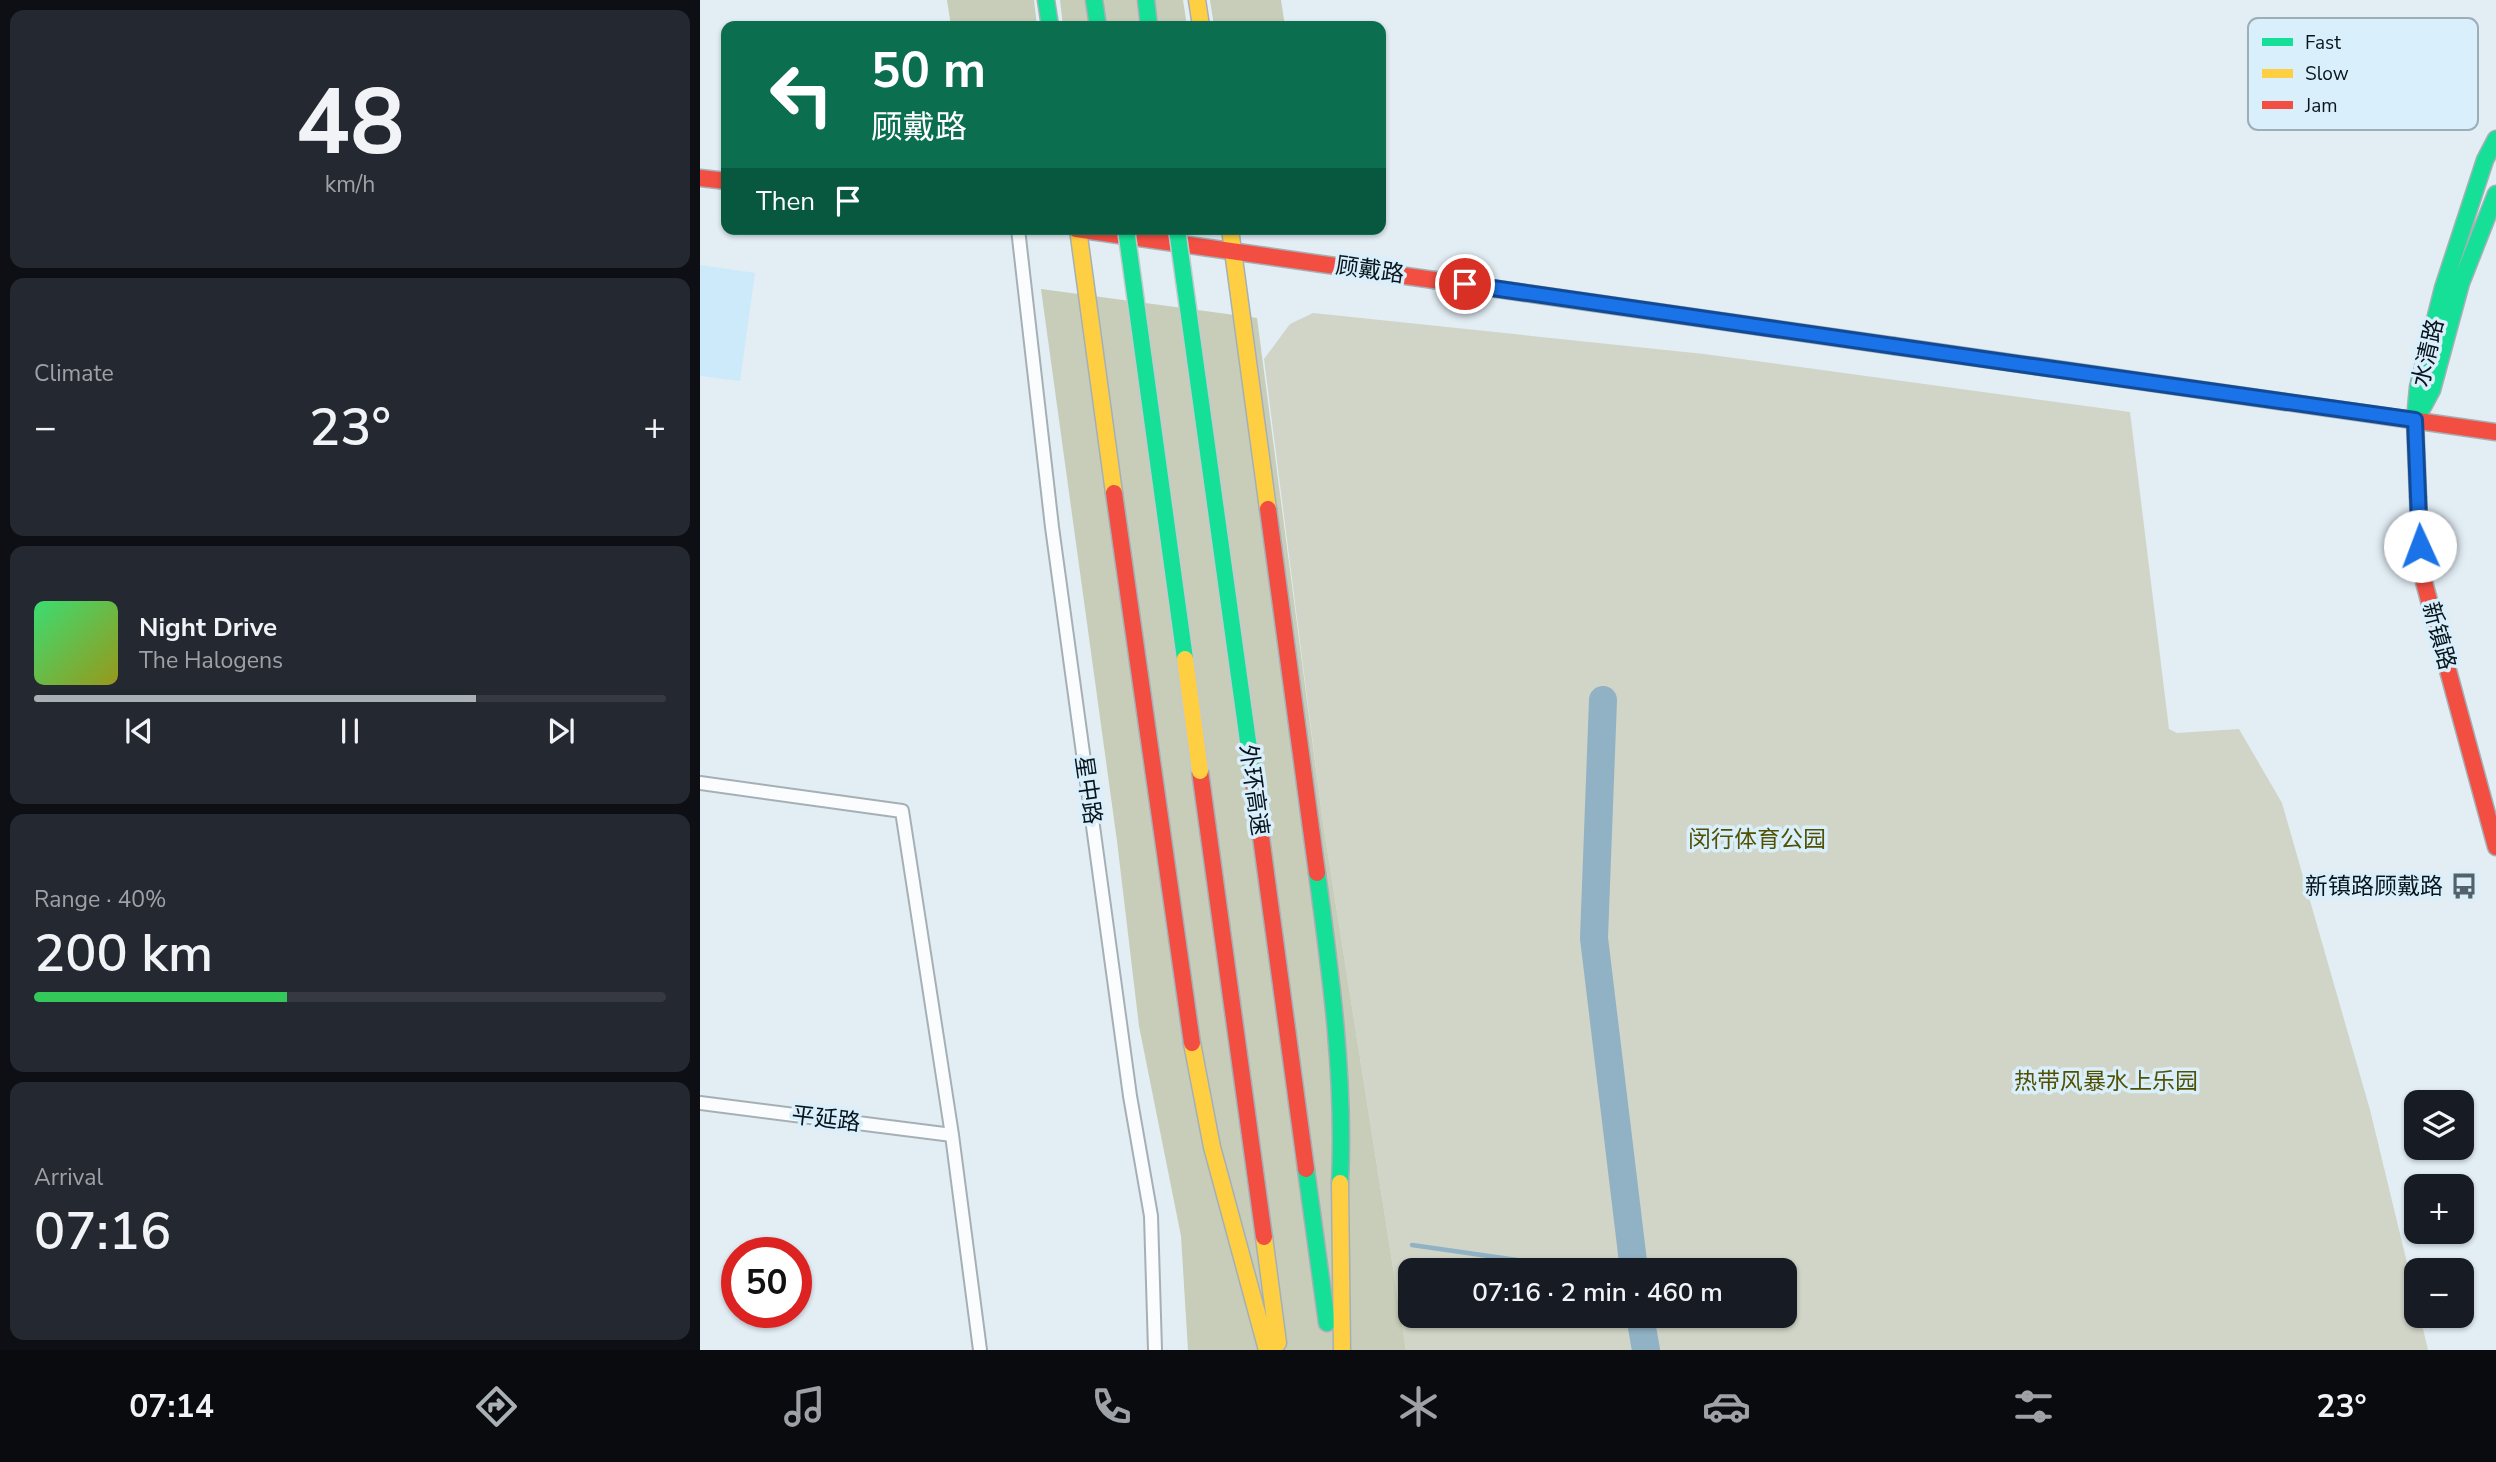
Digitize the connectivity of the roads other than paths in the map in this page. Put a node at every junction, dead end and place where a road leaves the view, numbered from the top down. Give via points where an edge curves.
1 (1046, 0) edge
2 (1094, 0) edge
3 (1146, 0) edge
4 (1197, 0) edge
5 (1048, 21) edge
6 (1097, 21) edge
7 (1148, 21) edge
8 (1200, 21) edge
9 (2496, 139) edge
10 (700, 177) edge
11 (721, 180) edge
12 (2496, 194) edge
13 (1019, 235) edge
14 (1078, 235) edge
15 (1120, 235) edge
16 (1127, 235) edge
17 (1178, 235) edge
18 (1231, 235) edge
19 (1234, 251) junction
20 (2415, 420) junction
21 (2496, 432) edge
22 (700, 783) edge
23 (2496, 847) edge
24 (700, 1103) edge
25 (952, 1135) junction
26 (980, 1350) edge
27 (1155, 1350) edge
28 (1266, 1350) edge
29 (1279, 1350) edge
30 (1331, 1350) edge
31 (1342, 1350) edge

1 - 5 main road
2 - 6 main road
3 - 7 main road
4 - 8 main road
9 - 20 main road, 水清路 via 2444,288 2418,387
10 - 11 main road
12 - 20 main road, 水清路 via 2461,283 2432,390
13 - 27 street, 星中路 via 1052,527 1130,1096 1151,1216
14 - 28 main road via 1188,1024 1212,1147
15 - 19 main road, 顾戴路
16 - 29 main road, bridge
17 - 30 main road, 外环高速, bridge
18 - 19 main road
19 - 20 main road, 顾戴路
19 - 31 main road via 1333,994 1342,1143
20 - 21 main road, 顾戴路
20 - 23 main road, 新镇路 via 2421,571
22 - 25 street via 902,811
24 - 25 street, 平延路
25 - 26 street

